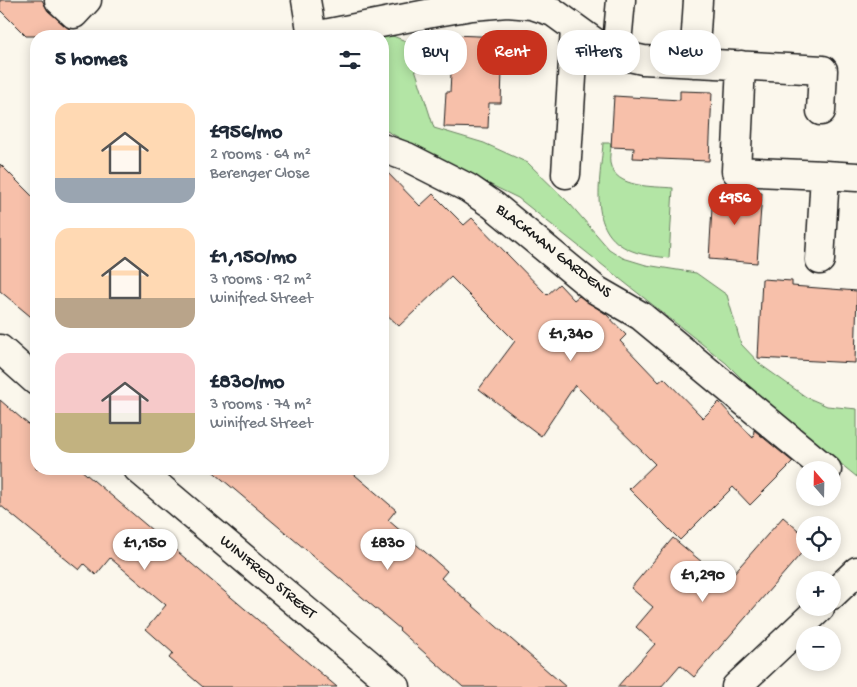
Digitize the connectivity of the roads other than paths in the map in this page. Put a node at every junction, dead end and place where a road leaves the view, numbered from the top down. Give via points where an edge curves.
1 (59, 0) edge
2 (87, 0) edge
3 (306, 0) edge
4 (621, 0) edge
5 (698, 0) edge
6 (575, 29) joint
7 (312, 30) edge
8 (344, 30) edge
9 (618, 30) edge
10 (696, 30) edge
11 (721, 64) edge
12 (741, 65) junction
13 (821, 111) dead end
14 (389, 151) edge
15 (566, 174) dead end
16 (825, 175) junction
17 (857, 177) edge
18 (820, 260) dead end
19 (0, 350) edge
20 (30, 376) edge
21 (816, 461) edge
22 (145, 475) edge
23 (857, 570) edge
24 (841, 586) edge
25 (811, 616) edge
26 (396, 687) edge
27 (736, 687) edge

1 - 2 street via 74,14
3 - 7 street
4 - 9 street
5 - 10 street
6 - 8 street via 553,12 532,4 507,3 472,6
6 - 15 street
11 - 12 street
12 - 13 street via 824,70
12 - 16 street via 736,171
14 - 21 street, BLACKMAN GARDENS via 468,188 493,205 596,290 641,316
16 - 17 street
16 - 18 street
19 - 20 street
22 - 26 street, WINIFRED STREET
23 - 24 street
25 - 27 street

